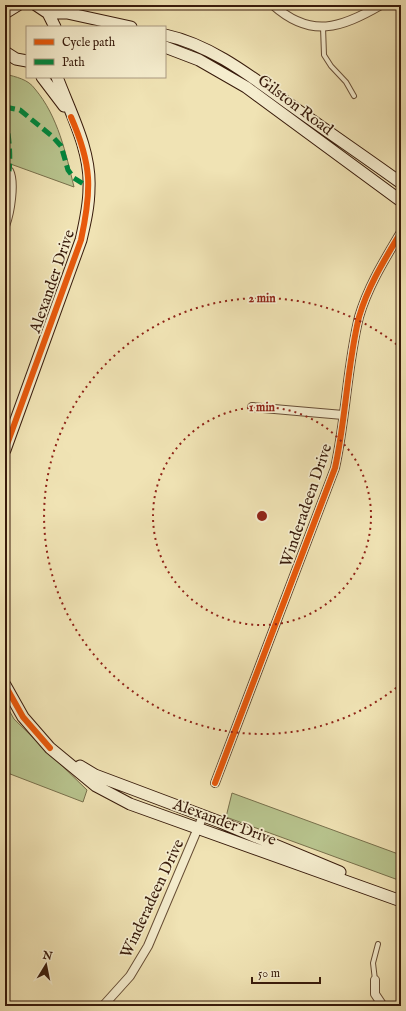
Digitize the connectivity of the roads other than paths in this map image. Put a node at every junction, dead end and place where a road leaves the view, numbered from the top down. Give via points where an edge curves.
1 (18, 5) edge
2 (36, 5) edge
3 (273, 5) edge
4 (381, 5) edge
5 (5, 13) edge
6 (48, 13) junction
7 (54, 26) edge
8 (126, 26) edge
9 (323, 27) junction
10 (166, 35) edge
11 (166, 46) edge
12 (6, 54) edge
13 (26, 62) edge
14 (43, 78) edge
15 (57, 78) edge
16 (354, 96) dead end
17 (71, 116) junction
18 (5, 170) edge
19 (401, 183) edge
20 (8, 189) edge
21 (401, 201) edge
22 (5, 226) edge
23 (401, 232) edge
24 (252, 407) dead end
25 (343, 415) junction
26 (5, 450) edge
27 (5, 685) edge
28 (50, 748) junction
29 (215, 783) dead end
30 (203, 816) junction
31 (198, 829) junction
32 (401, 896) edge
33 (401, 901) edge
34 (378, 944) dead end
35 (375, 980) joint
36 (103, 1006) edge
37 (383, 1006) edge

1 - 5 main road
2 - 6 main road
3 - 9 street via 302,24
4 - 9 street via 352,21
6 - 7 main road
6 - 8 main road via 67,13
9 - 16 lane via 324,55
10 - 19 main road, Gilston Road via 214,55 248,75
11 - 21 main road, Gilston Road via 199,60 246,87
12 - 13 main road
14 - 17 main road, Alexander Drive
15 - 17 main road, Alexander Drive
17 - 26 main road, Alexander Drive via 81,140 88,172 90,188 87,212 81,240
18 - 20 street via 12,178
20 - 22 street via 9,217
23 - 25 street, Winderadeen Drive via 376,276 362,310
24 - 25 street
25 - 29 street, Winderadeen Drive via 335,468
27 - 28 main road, Alexander Drive via 23,717
28 - 30 main road, Alexander Drive via 95,775
28 - 31 main road, Alexander Drive via 96,786 130,804
30 - 31 street, Winderadeen Drive
30 - 32 main road, Alexander Drive
31 - 33 main road, Alexander Drive
31 - 36 street, Winderadeen Drive via 148,946 130,976
34 - 35 lane via 373,964
35 - 37 street via 375,994

